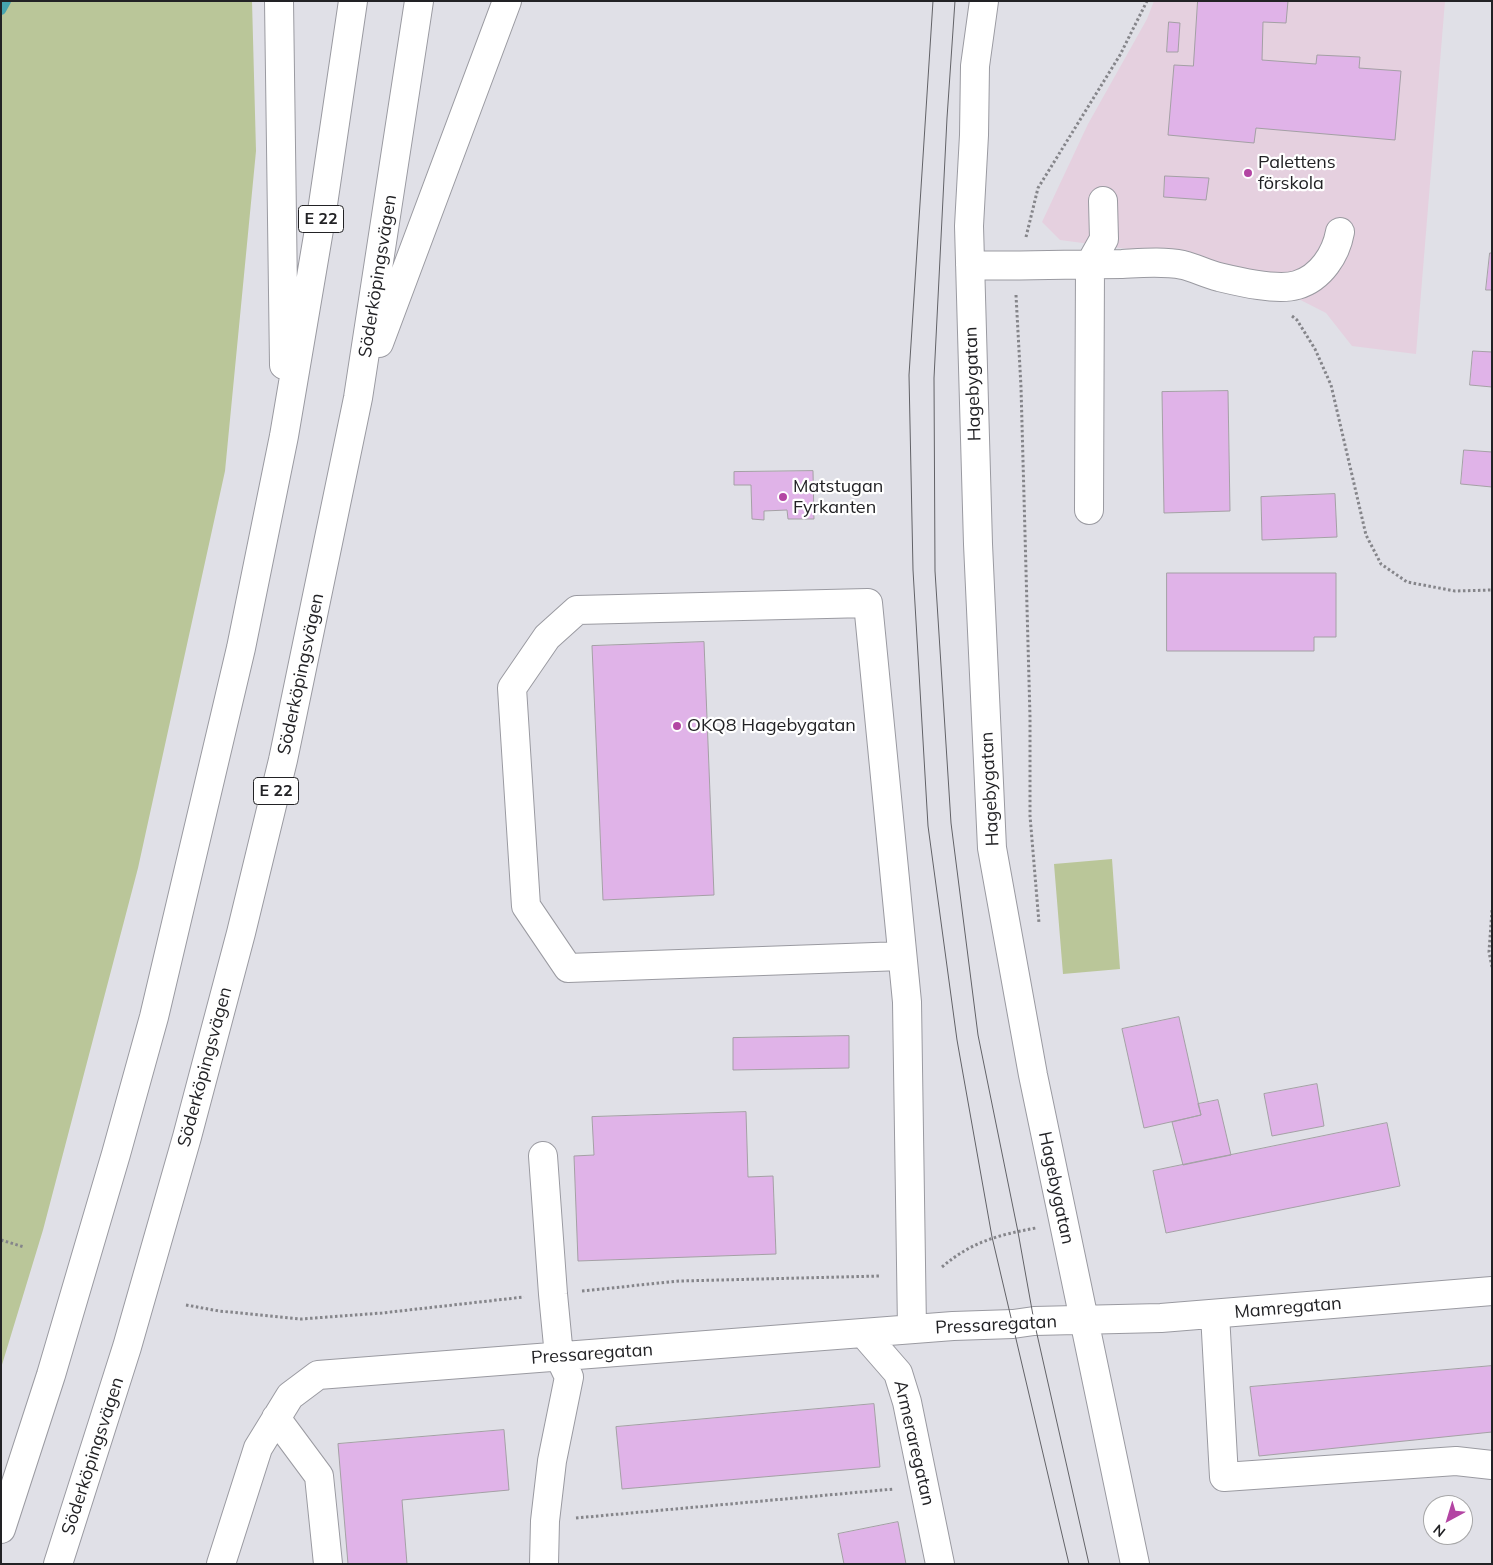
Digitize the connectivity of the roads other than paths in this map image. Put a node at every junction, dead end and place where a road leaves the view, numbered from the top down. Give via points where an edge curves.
1 (279, 1) edge
2 (353, 1) edge
3 (419, 1) edge
4 (507, 1) edge
5 (984, 1) edge
6 (1103, 201) dead end
7 (1340, 232) dead end
8 (1090, 264) junction
9 (970, 265) junction
10 (358, 398) junction
11 (284, 436) junction
12 (1089, 510) dead end
13 (902, 956) junction
14 (543, 1156) dead end
15 (1492, 1292) edge
16 (1215, 1314) junction
17 (1084, 1321) junction
18 (912, 1329) junction
19 (864, 1334) junction
20 (559, 1356) junction
21 (276, 1418) junction
22 (1492, 1465) edge
23 (1, 1529) edge
24 (58, 1564) edge
25 (221, 1564) edge
26 (328, 1564) edge
27 (544, 1564) edge
28 (940, 1564) edge
29 (1135, 1564) edge

1 - 11 main road
2 - 11 main road, E 22
3 - 10 main road, Söderköpingsvägen / E 22
4 - 10 main road
5 - 9 main road, Hagebygatan via 975,66
6 - 8 main road via 1104,239
7 - 8 main road via 1328,262 1313,277 1298,285 1277,288 1170,263
8 - 9 main road
8 - 12 main road
9 - 17 main road, Hagebygatan via 978,544 992,848 1033,1075
10 - 24 main road, Söderköpingsvägen / E 22 via 283,760 241,933 127,1347
11 - 23 main road, E 22 via 241,648 154,1017 56,1357
13 - 13 main road via 868,603 577,610 546,637 512,688 526,906 568,968
13 - 18 main road via 907,1002
14 - 20 main road
15 - 16 main road, Mamregatan
16 - 17 main road, Mamregatan
16 - 22 main road via 1224,1477 1456,1461
17 - 18 main road, Pressaregatan
17 - 29 main road, Hagebygatan
18 - 19 main road, Pressaregatan
19 - 20 main road, Pressaregatan
19 - 28 main road, Armeraregatan via 898,1373 907,1402
20 - 21 main road, Pressaregatan via 318,1375 290,1396
20 - 27 main road via 569,1378 552,1460
21 - 25 main road, Pressaregatan via 258,1448
21 - 26 main road via 318,1476

